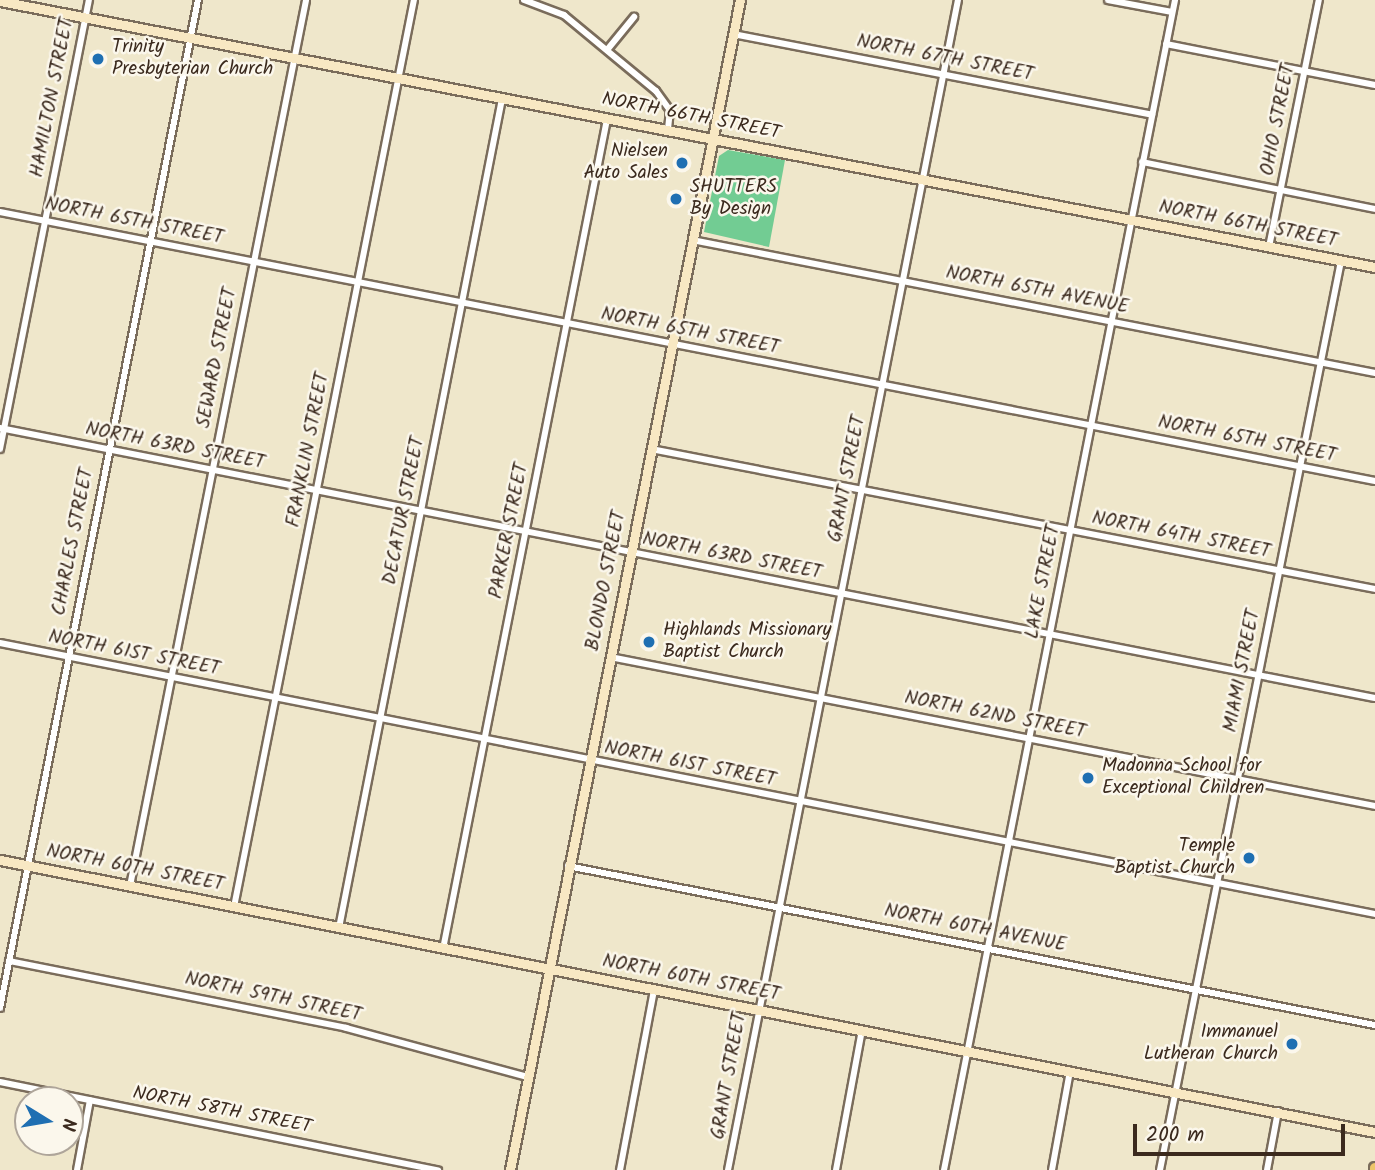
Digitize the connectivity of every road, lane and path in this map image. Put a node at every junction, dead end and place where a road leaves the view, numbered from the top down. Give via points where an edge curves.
1 (89, 0) edge
2 (198, 0) edge
3 (306, 0) edge
4 (414, 0) edge
5 (524, 0) edge
6 (740, 0) edge
7 (958, 0) edge
8 (1108, 0) edge
9 (1175, 0) edge
10 (1319, 0) edge
11 (0, 1) edge
12 (1172, 12) junction
13 (634, 17) dead end
14 (85, 18) junction
15 (733, 34) junction
16 (189, 38) junction
17 (1166, 44) junction
18 (607, 50) junction
19 (294, 58) junction
20 (1305, 72) junction
21 (943, 75) junction
22 (398, 79) junction
23 (1375, 85) edge
24 (502, 99) junction
25 (1152, 115) junction
26 (607, 119) junction
27 (668, 130) junction
28 (712, 138) junction
29 (1142, 162) junction
30 (923, 179) junction
31 (1281, 190) junction
32 (1375, 209) edge
33 (0, 212) edge
34 (45, 220) junction
35 (1131, 220) junction
36 (692, 240) junction
37 (149, 241) junction
38 (1269, 247) junction
39 (1341, 261) junction
40 (253, 262) junction
41 (1375, 267) edge
42 (903, 281) junction
43 (358, 282) junction
44 (462, 303) junction
45 (1112, 322) junction
46 (566, 324) junction
47 (671, 345) junction
48 (1321, 362) junction
49 (1375, 373) edge
50 (883, 386) junction
51 (1091, 426) junction
52 (2, 429) edge
53 (0, 449) edge
54 (651, 449) junction
55 (108, 450) junction
56 (1300, 467) junction
57 (212, 470) junction
58 (1375, 481) edge
59 (862, 490) junction
60 (317, 491) junction
61 (421, 512) junction
62 (1071, 530) junction
63 (525, 532) junction
64 (630, 553) junction
65 (1279, 571) junction
66 (1375, 589) edge
67 (842, 594) junction
68 (1050, 635) junction
69 (0, 643) edge
70 (68, 657) junction
71 (610, 657) junction
72 (1258, 675) junction
73 (172, 677) junction
74 (276, 698) junction
75 (821, 698) junction
76 (1375, 698) edge
77 (381, 718) junction
78 (485, 739) junction
79 (1029, 739) junction
80 (589, 761) junction
81 (1237, 780) junction
82 (800, 802) junction
83 (1375, 806) edge
84 (1008, 843) junction
85 (0, 860) edge
86 (27, 866) junction
87 (568, 866) junction
88 (1217, 884) junction
89 (130, 886) junction
90 (779, 906) junction
91 (234, 907) junction
92 (1375, 914) edge
93 (339, 929) junction
94 (987, 947) junction
95 (443, 949) junction
96 (9, 961) junction
97 (548, 970) junction
98 (1196, 988) junction
99 (654, 990) junction
100 (0, 1009) edge
101 (758, 1010) junction
102 (1375, 1025) edge
103 (862, 1030) junction
104 (966, 1050) junction
105 (1070, 1071) junction
106 (528, 1077) junction
107 (0, 1082) edge
108 (1175, 1091) junction
109 (90, 1100) junction
110 (1278, 1111) junction
111 (1375, 1132) edge
112 (402, 1167) edge
113 (77, 1170) edge
114 (438, 1170) edge
115 (510, 1170) edge
116 (620, 1170) edge
117 (728, 1170) edge
118 (836, 1170) edge
119 (944, 1170) edge
120 (1052, 1170) edge
121 (1160, 1170) edge
122 (1267, 1170) edge

1 - 14 street, HAMILTON STREET
2 - 16 street, CHARLES STREET
3 - 19 street, SEWARD STREET
4 - 22 street, FRANKLIN STREET
5 - 18 street via 558,12
6 - 15 street, BLONDO STREET
7 - 21 street, GRANT STREET
8 - 12 street
9 - 12 street, LAKE STREET
10 - 20 street, OHIO STREET
11 - 14 street, NORTH 66TH STREET
12 - 17 street, LAKE STREET
13 - 18 street
14 - 16 street, NORTH 66TH STREET
14 - 34 street, HAMILTON STREET
15 - 21 street, NORTH 67TH STREET
15 - 28 street, BLONDO STREET
16 - 19 street, NORTH 66TH STREET
16 - 37 street, CHARLES STREET
17 - 20 street
17 - 25 street, LAKE STREET
18 - 27 street via 663,98
19 - 22 street, NORTH 66TH STREET
19 - 40 street, SEWARD STREET
20 - 23 street
20 - 31 street, OHIO STREET
21 - 25 street, NORTH 67TH STREET
21 - 30 street, GRANT STREET
22 - 24 street, NORTH 66TH STREET
22 - 43 street, FRANKLIN STREET
24 - 26 street, NORTH 66TH STREET
24 - 44 street, DECATUR STREET
25 - 29 street, LAKE STREET
26 - 27 street, NORTH 66TH STREET
26 - 46 street, PARKER STREET
27 - 28 street, NORTH 66TH STREET
28 - 30 street, NORTH 66TH STREET
28 - 36 street, BLONDO STREET
29 - 31 street
29 - 35 street, LAKE STREET
30 - 35 street, NORTH 66TH STREET
30 - 42 street, GRANT STREET
31 - 32 street
31 - 38 street, OHIO STREET
33 - 34 street, NORTH 65TH STREET
34 - 37 street, NORTH 65TH STREET
34 - 52 street, HAMILTON STREET
35 - 38 street, NORTH 66TH STREET
35 - 45 street, LAKE STREET
36 - 42 street, NORTH 65TH AVENUE
36 - 47 street, BLONDO STREET
37 - 40 street, NORTH 65TH STREET
37 - 55 street, CHARLES STREET
38 - 39 street, NORTH 66TH STREET
39 - 41 street, NORTH 66TH STREET
39 - 48 street, MIAMI STREET
40 - 43 street, NORTH 65TH STREET
40 - 57 street, SEWARD STREET
42 - 45 street, NORTH 65TH AVENUE
42 - 50 street, GRANT STREET
43 - 44 street, NORTH 65TH STREET
43 - 60 street, FRANKLIN STREET
44 - 46 street, NORTH 65TH STREET
44 - 61 street, DECATUR STREET
45 - 48 street, NORTH 65TH AVENUE
45 - 51 street, LAKE STREET
46 - 47 street, NORTH 65TH STREET
46 - 63 street, PARKER STREET
47 - 50 street, NORTH 65TH STREET
47 - 54 street, BLONDO STREET
48 - 49 street, NORTH 65TH AVENUE
48 - 56 street, MIAMI STREET
50 - 51 street, NORTH 65TH STREET
50 - 59 street, GRANT STREET
51 - 56 street, NORTH 65TH STREET
51 - 62 street, LAKE STREET
52 - 53 street, HAMILTON STREET
52 - 55 street, NORTH 63RD STREET
54 - 59 street, NORTH 64TH STREET
54 - 64 street, BLONDO STREET
55 - 57 street, NORTH 63RD STREET
55 - 70 street, CHARLES STREET
56 - 58 street, NORTH 65TH STREET
56 - 65 street, MIAMI STREET
57 - 60 street, NORTH 63RD STREET
57 - 73 street, SEWARD STREET
59 - 62 street, NORTH 64TH STREET
59 - 67 street, GRANT STREET
60 - 61 street, NORTH 63RD STREET
60 - 74 street, FRANKLIN STREET
61 - 63 street, NORTH 63RD STREET
61 - 77 street, DECATUR STREET
62 - 65 street, NORTH 64TH STREET
62 - 68 street, LAKE STREET
63 - 64 street, NORTH 63RD STREET
63 - 78 street, PARKER STREET
64 - 67 street, NORTH 63RD STREET
64 - 71 street, BLONDO STREET
65 - 66 street, NORTH 64TH STREET
65 - 72 street, MIAMI STREET
67 - 68 street, NORTH 63RD STREET
67 - 75 street, GRANT STREET
68 - 72 street, NORTH 63RD STREET
68 - 79 street, LAKE STREET
69 - 70 street, NORTH 61ST STREET
70 - 73 street, NORTH 61ST STREET
70 - 86 street, CHARLES STREET
71 - 75 street, NORTH 62ND STREET
71 - 80 street, BLONDO STREET
72 - 76 street, NORTH 63RD STREET
72 - 81 street, MIAMI STREET
73 - 74 street, NORTH 61ST STREET
73 - 89 street, SEWARD STREET
74 - 77 street, NORTH 61ST STREET
74 - 91 street, FRANKLIN STREET
75 - 79 street, NORTH 62ND STREET
75 - 82 street, GRANT STREET
77 - 78 street, NORTH 61ST STREET
77 - 93 street, DECATUR STREET
78 - 80 street, NORTH 61ST STREET
78 - 95 street, PARKER STREET
79 - 81 street, NORTH 62ND STREET
79 - 84 street, LAKE STREET
80 - 82 street, NORTH 61ST STREET
80 - 87 street, BLONDO STREET
81 - 83 street, NORTH 62ND STREET
81 - 88 street, MIAMI STREET
82 - 84 street, NORTH 61ST STREET
82 - 90 street, GRANT STREET
84 - 88 street, NORTH 61ST STREET
84 - 94 street, LAKE STREET
85 - 86 street, NORTH 60TH STREET
86 - 89 street, NORTH 60TH STREET
86 - 96 street, CHARLES STREET
87 - 90 street, NORTH 60TH AVENUE
87 - 97 street, BLONDO STREET
88 - 92 street, NORTH 61ST STREET
88 - 98 street, MIAMI STREET
89 - 91 street, NORTH 60TH STREET
90 - 94 street, NORTH 60TH AVENUE
90 - 101 street, GRANT STREET
91 - 93 street, NORTH 60TH STREET
93 - 95 street, NORTH 60TH STREET
94 - 98 street, NORTH 60TH AVENUE
94 - 104 street, LAKE STREET
95 - 97 street, NORTH 60TH STREET
96 - 100 street, CHARLES STREET
96 - 106 street, NORTH 59TH STREET via 346,1028
97 - 99 street, NORTH 60TH STREET
97 - 106 street, BLONDO STREET
98 - 102 street, NORTH 60TH AVENUE
98 - 108 street, MIAMI STREET
99 - 101 street, NORTH 60TH STREET
99 - 116 street
101 - 103 street, NORTH 60TH STREET
101 - 117 street, GRANT STREET
103 - 104 street, NORTH 60TH STREET
103 - 118 street
104 - 105 street, NORTH 60TH STREET
104 - 119 street, LAKE STREET
105 - 108 street, NORTH 60TH STREET
105 - 120 street
106 - 115 street, BLONDO STREET
107 - 109 street, NORTH 58TH STREET
108 - 110 street, NORTH 60TH STREET
108 - 121 street, MIAMI STREET
109 - 112 street, NORTH 58TH STREET
109 - 113 street
110 - 111 street, NORTH 60TH STREET
110 - 122 street
112 - 114 street, NORTH 58TH STREET

